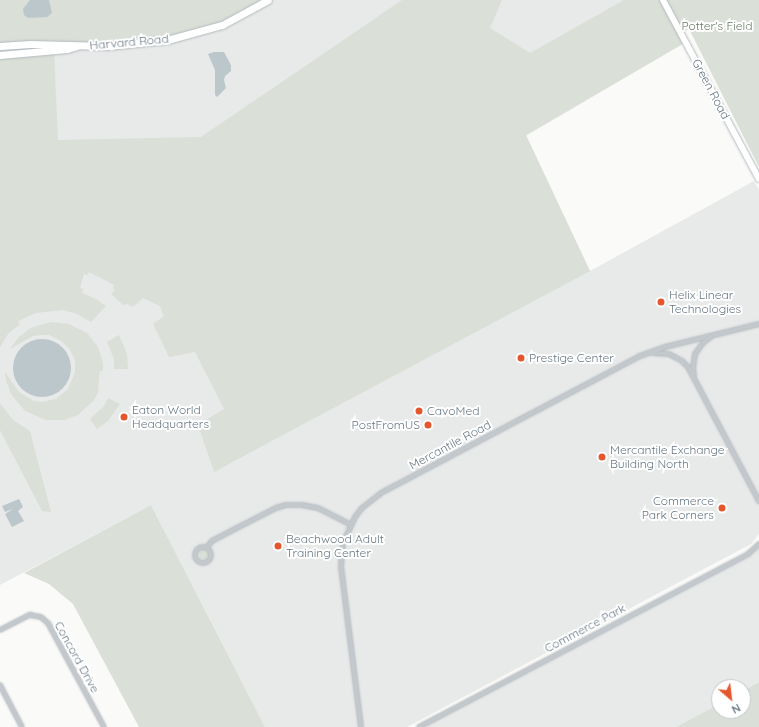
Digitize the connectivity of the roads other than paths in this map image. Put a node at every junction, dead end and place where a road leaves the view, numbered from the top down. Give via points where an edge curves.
1 (268, 0) edge
2 (664, 0) edge
3 (0, 46) edge
4 (78, 46) junction
5 (0, 55) edge
6 (759, 179) edge
7 (759, 324) edge
8 (716, 334) junction
9 (646, 354) junction
10 (696, 381) junction
11 (759, 501) edge
12 (351, 525) junction
13 (759, 544) edge
14 (207, 547) junction
15 (0, 630) edge
16 (0, 685) edge
17 (22, 727) edge
18 (104, 727) edge
19 (361, 727) edge
20 (419, 727) edge

1 - 4 main road, Harvard Road via 236,18 194,34 141,44
2 - 6 main road, Green Road
3 - 4 main road, Harvard Road
4 - 5 main road, Harvard Road
7 - 8 street, Mercantile Road
8 - 9 street, Mercantile Road
8 - 10 street via 703,343 695,354 693,368
9 - 10 street via 663,352 676,357 688,368
9 - 12 street, Mercantile Road via 381,493 362,508
10 - 11 street
12 - 14 street via 318,508 286,505 270,510 212,541
12 - 19 street, Mercantile Road via 343,542 340,566
13 - 20 street, Commerce Park via 748,554
14 - 14 street via 200,547 196,551 198,561 205,563 210,559 211,552
15 - 18 street, Concord Drive via 30,615 41,617 48,623
16 - 17 street

